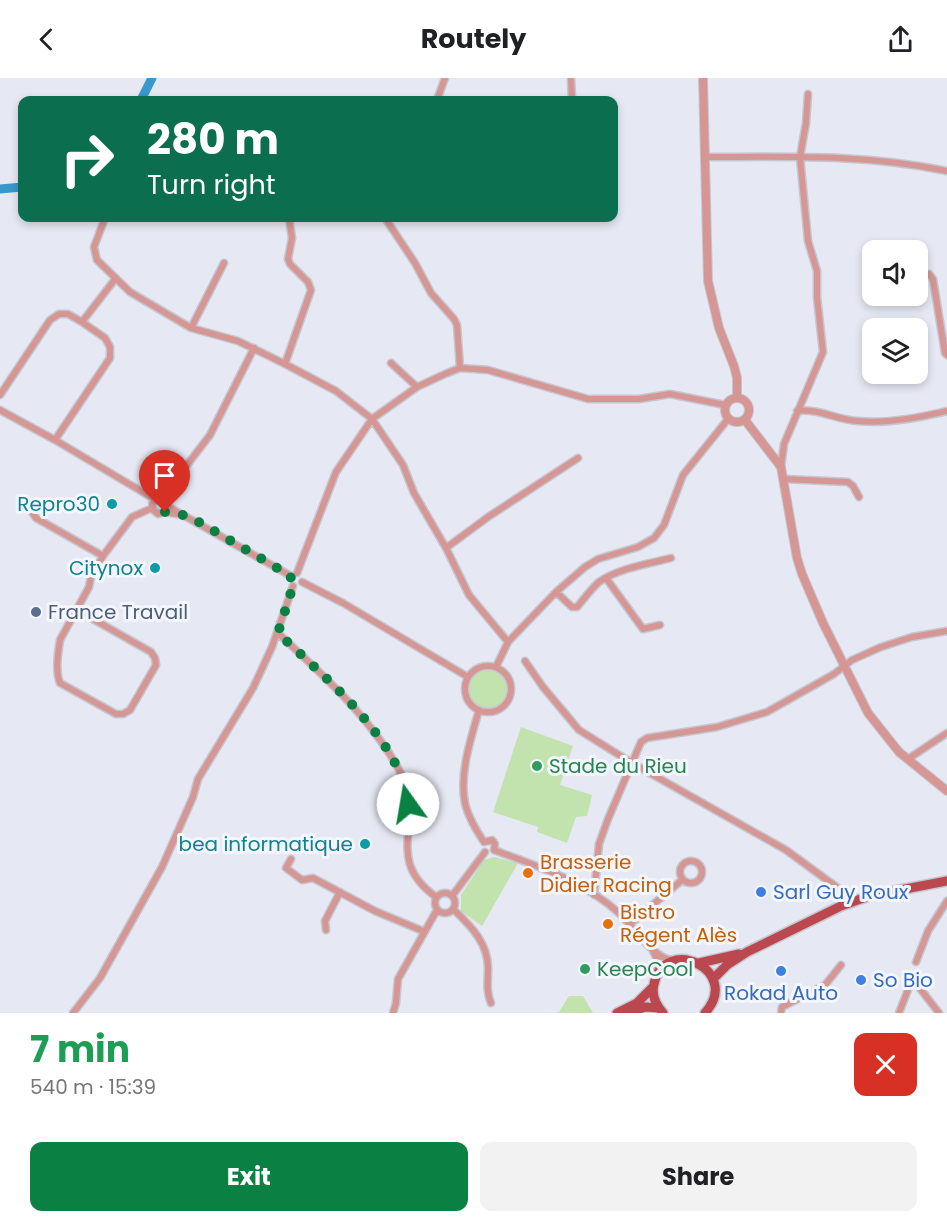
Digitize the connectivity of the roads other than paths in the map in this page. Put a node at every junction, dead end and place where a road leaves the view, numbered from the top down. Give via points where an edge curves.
1 (445, 78) edge
2 (571, 78) edge
3 (703, 78) edge
4 (808, 94) dead end
5 (438, 96) edge
6 (572, 96) edge
7 (800, 157) junction
8 (705, 158) junction
9 (947, 171) edge
10 (103, 222) edge
11 (290, 222) edge
12 (388, 222) edge
13 (224, 263) dead end
14 (929, 274) dead end
15 (116, 278) junction
16 (82, 322) junction
17 (191, 328) junction
18 (254, 348) junction
19 (947, 356) edge
20 (391, 363) dead end
21 (285, 364) junction
22 (460, 368) junction
23 (417, 387) junction
24 (0, 395) edge
25 (737, 398) junction
26 (725, 405) junction
27 (0, 410) edge
28 (797, 411) junction
29 (947, 411) edge
30 (372, 419) junction
31 (728, 419) junction
32 (745, 420) junction
33 (55, 440) junction
34 (578, 458) dead end
35 (781, 467) junction
36 (784, 479) junction
37 (859, 497) dead end
38 (24, 501) dead end
39 (155, 505) junction
40 (166, 509) junction
41 (446, 548) junction
42 (103, 556) junction
43 (671, 558) dead end
44 (294, 574) junction
45 (606, 578) junction
46 (302, 582) junction
47 (293, 586) junction
48 (556, 592) junction
49 (77, 610) junction
50 (660, 625) dead end
51 (947, 631) edge
52 (278, 633) junction
53 (508, 642) junction
54 (525, 661) dead end
55 (496, 667) junction
56 (844, 667) junction
57 (468, 677) junction
58 (479, 710) junction
59 (947, 733) edge
60 (908, 759) junction
61 (632, 763) junction
62 (947, 791) edge
63 (484, 842) junction
64 (494, 850) junction
65 (485, 852) junction
66 (291, 859) dead end
67 (682, 880) dead end
68 (947, 881) edge
69 (947, 886) edge
70 (899, 889) junction
71 (340, 892) junction
72 (594, 895) junction
73 (452, 896) junction
74 (436, 897) junction
75 (947, 901) edge
76 (846, 903) junction
77 (453, 909) junction
78 (437, 910) junction
79 (630, 924) junction
80 (326, 930) dead end
81 (423, 931) junction
82 (647, 943) junction
83 (747, 951) junction
84 (674, 960) junction
85 (916, 962) dead end
86 (699, 963) junction
87 (841, 965) dead end
88 (657, 975) junction
89 (713, 979) junction
90 (653, 987) junction
91 (491, 1003) dead end
92 (661, 1010) edge
93 (73, 1013) edge
94 (393, 1013) edge
95 (618, 1013) edge
96 (629, 1013) edge
97 (705, 1013) edge
98 (781, 1013) edge
99 (899, 1013) edge
100 (939, 1013) edge

1 - 5 street
2 - 6 street
3 - 8 street
4 - 7 street
7 - 8 street
7 - 9 street via 906,162
7 - 28 street via 824,352
8 - 25 street via 708,281 719,328 734,366
10 - 15 street via 94,247 97,260
11 - 21 street via 292,238 288,259 311,290
12 - 22 street via 431,293 454,319
13 - 17 street
14 - 19 street
15 - 16 street
15 - 17 street via 130,292
16 - 24 street via 68,314 50,320
16 - 33 street via 105,338 111,358
17 - 18 street
18 - 21 street
18 - 39 street via 210,435
20 - 23 street
21 - 30 street via 336,391
22 - 23 street
22 - 26 street via 488,370 588,399 639,399 670,394
23 - 30 street
25 - 26 street
25 - 32 street via 749,408
26 - 31 street
27 - 33 street
28 - 29 street via 808,409 859,422 917,418
28 - 35 street via 784,444
30 - 41 street via 403,465 414,493
30 - 44 street via 336,472
31 - 32 street via 738,423
31 - 48 street via 683,475 664,525 654,538 598,559
32 - 35 street
33 - 39 street via 137,487
34 - 41 street
35 - 36 street
36 - 37 street via 848,483
36 - 56 street via 796,558
38 - 42 street via 36,518
39 - 40 street
39 - 40 street via 158,514
39 - 42 street via 132,517
40 - 44 street
41 - 53 street via 469,595
42 - 49 street
43 - 45 street
44 - 46 street
44 - 47 street via 290,582
45 - 48 street via 577,607
45 - 50 street via 643,629
46 - 47 street
46 - 57 street
47 - 52 street
48 - 53 street
49 - 49 street via 60,640 60,683 116,714 123,714 130,710 156,665 155,658 151,652
51 - 56 street via 881,647
52 - 74 street via 363,716 392,757 406,788 407,856 411,870
52 - 93 street via 253,688 198,779 162,867 100,978
53 - 55 street
54 - 61 street via 579,730
55 - 57 street via 480,667
55 - 58 street via 507,676 509,697 494,711
56 - 60 street via 874,722
56 - 61 street via 767,712 717,727 647,738 641,742
57 - 58 street via 465,693 470,704
58 - 63 street via 463,784 465,804
59 - 60 street
60 - 62 street
61 - 72 street via 599,844
61 - 76 street via 786,850 842,891
63 - 64 street via 494,842
63 - 65 street
64 - 65 street
64 - 72 street via 564,878
65 - 73 street
66 - 71 street via 286,868 302,880 313,878
67 - 79 street
68 - 70 main road
69 - 70 main road
70 - 76 main road
71 - 80 street via 325,921
71 - 81 street
72 - 79 street
73 - 74 street via 446,892
73 - 77 street
74 - 78 street
75 - 85 street via 928,931
76 - 83 main road
77 - 78 street via 443,913
77 - 91 street via 483,944
78 - 81 street
79 - 82 street
81 - 94 street via 398,979
82 - 84 street via 663,958
82 - 88 street via 658,961
83 - 86 main road
83 - 89 main road
84 - 86 main road
84 - 88 main road
86 - 89 main road
87 - 98 street via 825,985 782,1007
88 - 90 main road
89 - 97 main road via 715,994
90 - 92 main road
90 - 95 main road via 637,1003
92 - 96 main road via 645,1007
99 - 100 street via 911,982

